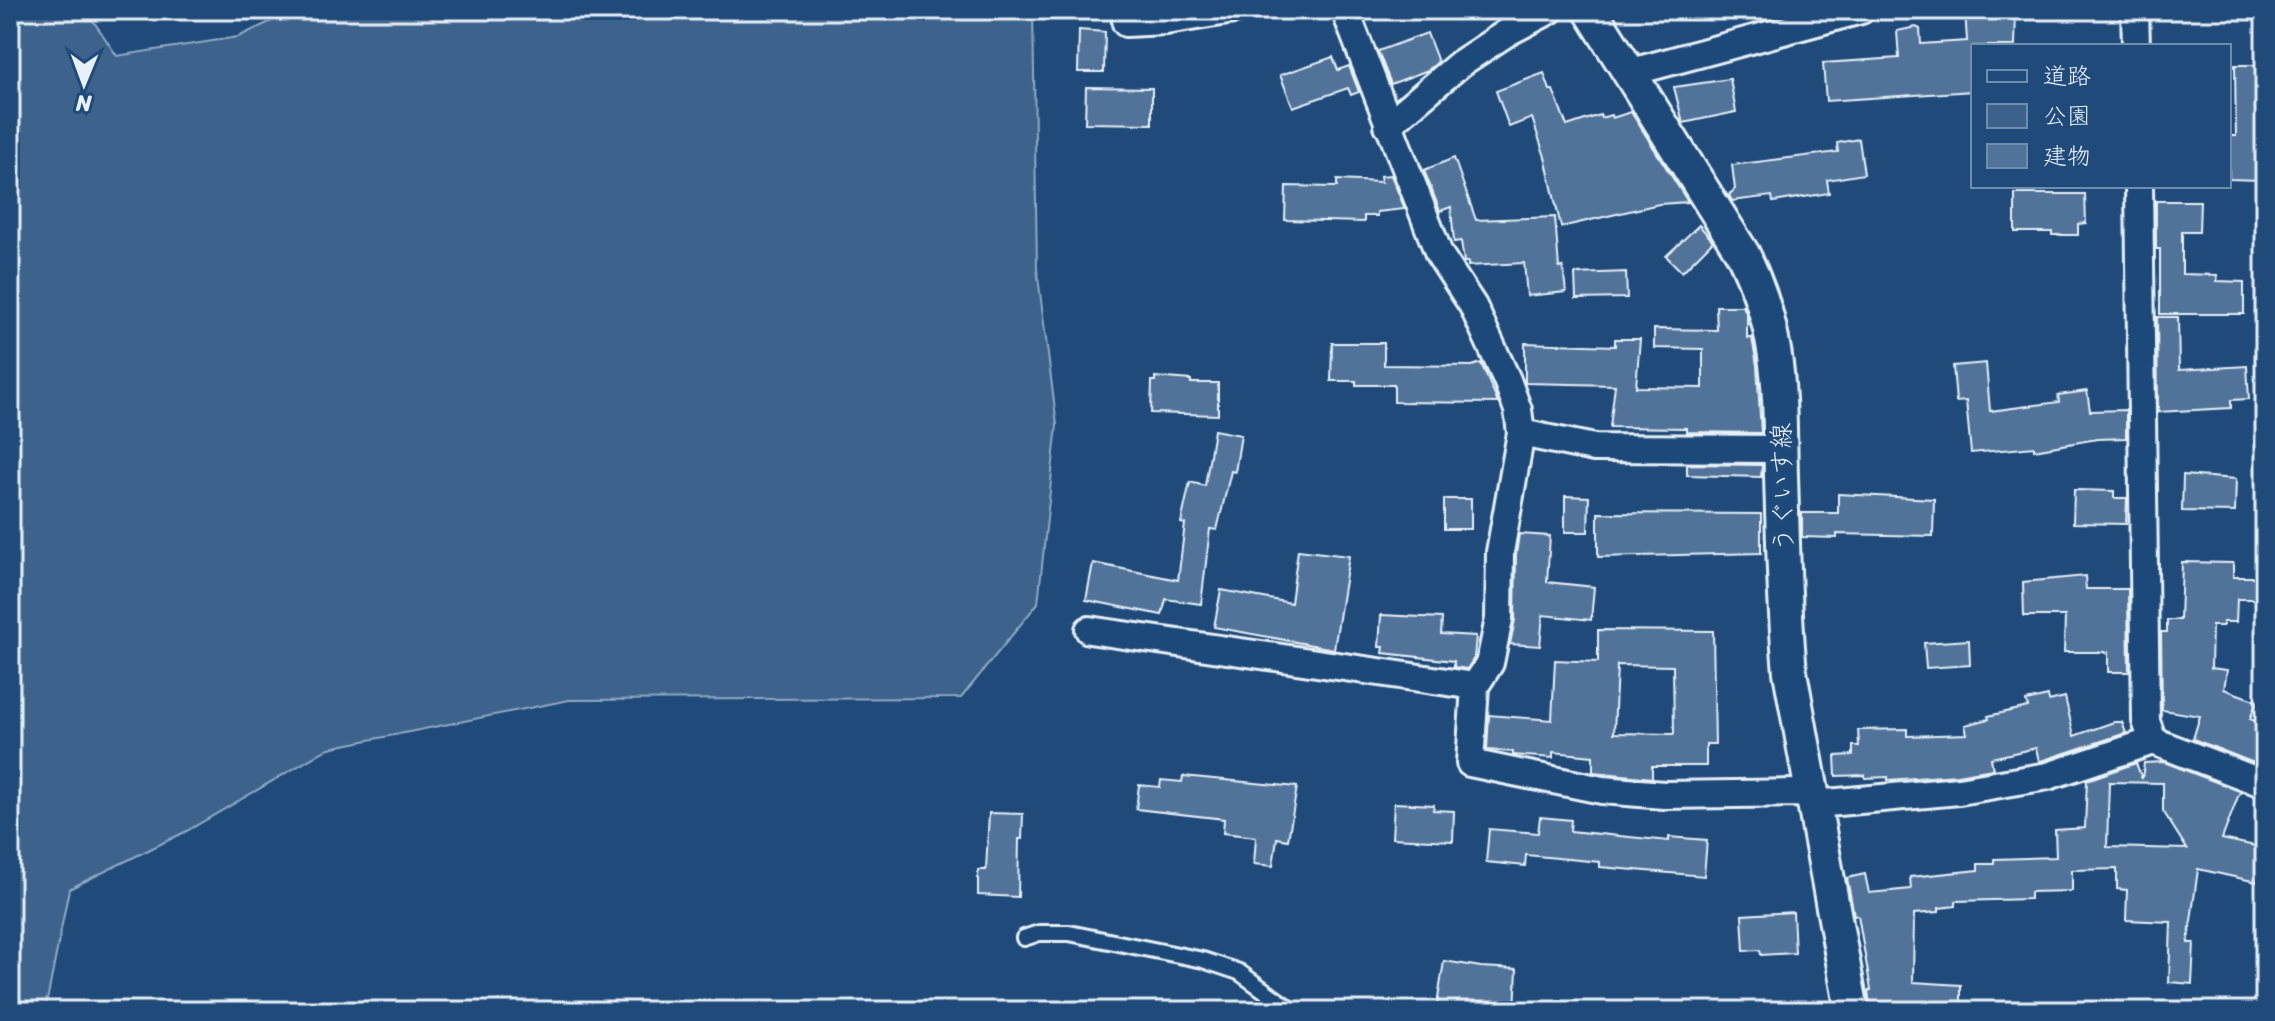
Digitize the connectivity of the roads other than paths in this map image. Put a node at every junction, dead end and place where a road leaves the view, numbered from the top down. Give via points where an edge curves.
1 (1234, 10) edge
2 (1345, 10) edge
3 (1550, 10) edge
4 (1590, 10) edge
5 (1861, 10) edge
6 (2135, 10) edge
7 (1126, 23) dead end
8 (2136, 44) edge
9 (1628, 73) junction
10 (1388, 125) junction
11 (2139, 188) edge
12 (1521, 433) junction
13 (1781, 449) junction
14 (1089, 630) dead end
15 (1475, 686) junction
16 (2153, 741) junction
17 (2265, 784) edge
18 (1812, 798) junction
19 (1024, 938) dead end
20 (1293, 1011) edge
21 (1852, 1011) edge

1 - 7 street
2 - 10 street
3 - 10 street via 1461,63
4 - 9 street, うぐいす線
5 - 9 street
6 - 8 street
9 - 13 street, うぐいす線 via 1757,283 1773,335
10 - 12 street via 1439,254 1473,306 1507,380
11 - 16 street via 2146,721
12 - 13 street via 1594,448
12 - 15 street via 1500,552 1499,619 1490,663
13 - 18 street, うぐいす線 via 1786,631
14 - 15 street
15 - 18 street via 1470,763 1602,790 1664,795 1798,793
16 - 17 street
16 - 18 street via 2048,776 1885,800 1827,803
18 - 21 street, うぐいす線
19 - 20 lane via 1069,933 1203,960 1239,972

